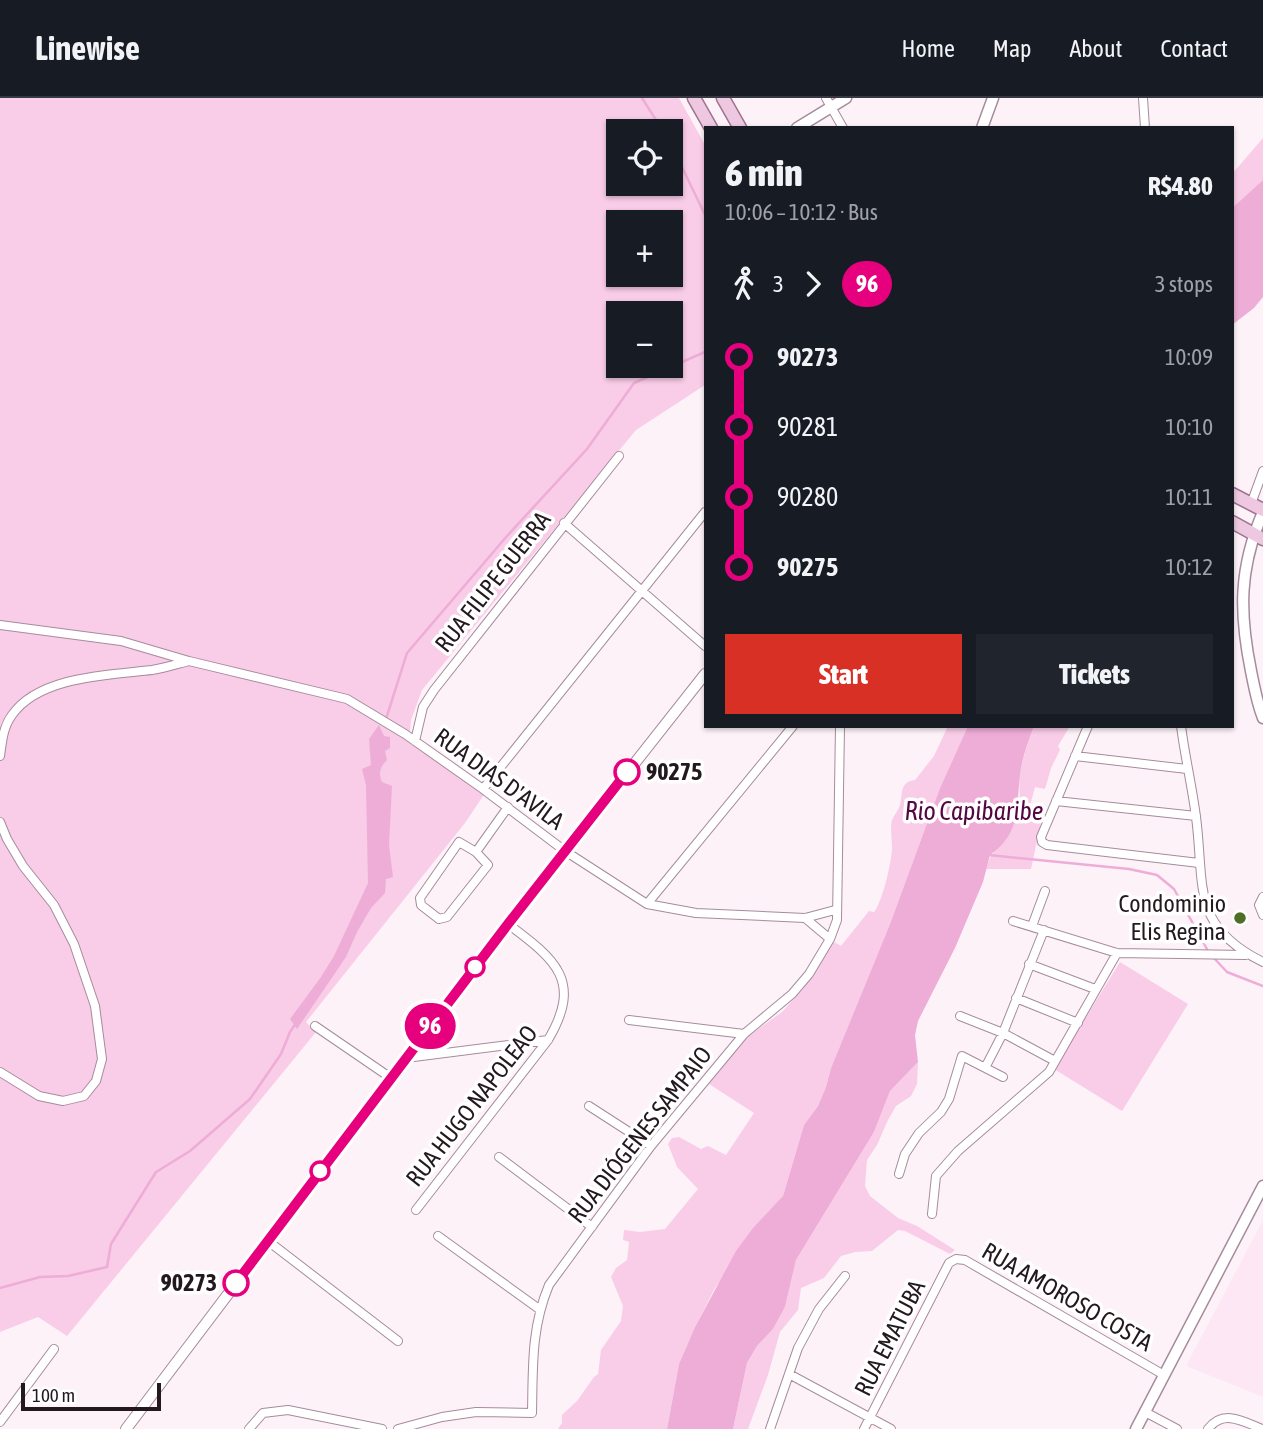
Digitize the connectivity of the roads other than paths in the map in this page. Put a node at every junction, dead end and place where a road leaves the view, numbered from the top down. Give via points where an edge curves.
1 (694, 98) edge
2 (723, 98) edge
3 (846, 98) edge
4 (993, 98) edge
5 (1143, 98) edge
6 (829, 103) edge
7 (710, 126) edge
8 (739, 126) edge
9 (800, 126) edge
10 (842, 126) edge
11 (983, 126) edge
12 (1145, 126) edge
13 (619, 456) dead end
14 (1263, 471) edge
15 (1250, 504) edge
16 (704, 513) edge
17 (564, 523) junction
18 (1234, 523) edge
19 (1259, 537) edge
20 (641, 590) junction
21 (0, 625) edge
22 (704, 645) edge
23 (189, 661) junction
24 (704, 675) edge
25 (1263, 718) edge
26 (791, 728) edge
27 (840, 728) edge
28 (1087, 728) edge
29 (1181, 728) edge
30 (415, 741) junction
31 (0, 756) edge
32 (1075, 756) junction
33 (1187, 769) junction
34 (483, 789) junction
35 (1056, 801) junction
36 (508, 807) junction
37 (1196, 816) junction
38 (0, 822) edge
39 (565, 850) junction
40 (475, 852) junction
41 (1199, 863) junction
42 (1045, 891) dead end
43 (1263, 897) edge
44 (647, 904) junction
45 (835, 910) junction
46 (1263, 915) edge
47 (805, 918) junction
48 (1013, 920) dead end
49 (508, 924) junction
50 (1032, 926) junction
51 (1044, 930) junction
52 (830, 939) junction
53 (1117, 953) junction
54 (1249, 955) junction
55 (1263, 962) edge
56 (1030, 964) junction
57 (1095, 989) junction
58 (1016, 998) junction
59 (960, 1016) dead end
60 (629, 1020) dead end
61 (1078, 1023) junction
62 (315, 1026) dead end
63 (1003, 1033) junction
64 (744, 1034) junction
65 (548, 1041) junction
66 (407, 1058) junction
67 (1055, 1061) junction
68 (986, 1066) junction
69 (0, 1072) edge
70 (1003, 1077) dead end
71 (391, 1078) junction
72 (589, 1106) dead end
73 (651, 1146) junction
74 (499, 1157) dead end
75 (899, 1174) dead end
76 (1263, 1186) edge
77 (416, 1210) dead end
78 (932, 1214) dead end
79 (592, 1227) junction
80 (438, 1236) dead end
81 (268, 1241) junction
82 (949, 1263) joint
83 (845, 1276) dead end
84 (538, 1309) junction
85 (398, 1341) dead end
86 (54, 1349) dead end
87 (789, 1374) junction
88 (1164, 1375) junction
89 (1145, 1412) junction
90 (871, 1418) junction
91 (0, 1422) edge
92 (126, 1429) edge
93 (249, 1429) edge
94 (382, 1429) edge
95 (398, 1429) edge
96 (770, 1429) edge
97 (864, 1429) edge
98 (891, 1429) edge
99 (1136, 1429) edge
100 (1177, 1429) edge
101 (1208, 1429) edge
102 (1262, 1429) edge

1 - 7 main road
2 - 8 main road
3 - 6 main road
4 - 11 main road
5 - 12 street
6 - 9 main road
6 - 10 street
13 - 17 street, RUA FILIPE GUERRA
14 - 15 street
15 - 19 main road
16 - 20 street
17 - 20 street
17 - 30 street, RUA FILIPE GUERRA via 433,690
18 - 19 main road
19 - 25 main road via 1244,575 1242,613
20 - 22 street
20 - 34 street
21 - 23 street, RUA DIAS D'AVILA via 121,641
23 - 30 street, RUA DIAS D'AVILA via 347,699
23 - 31 street via 89,677 29,698 12,714
24 - 39 street
26 - 44 street
27 - 45 street
28 - 32 street
29 - 33 street
30 - 34 street, RUA DIAS D'AVILA
32 - 33 street
32 - 35 street
33 - 37 street
34 - 36 street, RUA DIAS D'AVILA
35 - 37 street
35 - 41 street via 1041,837 1047,845
36 - 39 street, RUA DIAS D'AVILA
36 - 40 street
37 - 41 street
38 - 69 street via 6,839 54,905 74,944 94,1006 102,1059 96,1081 84,1096 63,1101 39,1096
39 - 44 street, RUA DIAS D'AVILA
39 - 49 street
40 - 40 street via 463,842 456,844 421,895 421,905 439,919 447,917 488,866
41 - 54 street via 1204,895 1219,930
42 - 50 street
43 - 46 street via 1259,905
44 - 47 street, RUA DIAS D'AVILA via 696,913
45 - 47 street, RUA DIAS D'AVILA
45 - 52 street via 837,920
47 - 52 street
48 - 50 street
49 - 65 street, RUA HUGO NAPOLEAO via 550,959 561,977 564,1004
49 - 66 street
50 - 51 street
51 - 53 street
51 - 56 street
52 - 64 street, RUA DIÓGENES SAMPAIO via 792,994
53 - 54 street
53 - 57 street
54 - 55 street
56 - 57 street
56 - 58 street
57 - 61 street
58 - 61 street
58 - 63 street
59 - 63 street
60 - 64 street
61 - 67 street
62 - 71 street
63 - 67 street
63 - 68 street
64 - 73 street, RUA DIÓGENES SAMPAIO
65 - 66 street
65 - 77 street, RUA HUGO NAPOLEAO
66 - 71 street
67 - 78 street via 1039,1082 936,1176
68 - 70 street
68 - 75 street via 962,1056 949,1099 905,1154
71 - 81 street
72 - 73 street
73 - 79 street, RUA DIÓGENES SAMPAIO
74 - 79 street
76 - 88 main road
79 - 84 street, RUA DIÓGENES SAMPAIO via 549,1285
80 - 84 street
81 - 85 street
81 - 92 street
82 - 88 street, RUA AMOROSO COSTA via 965,1260
82 - 90 street, RUA EMATUBA
83 - 87 street via 819,1309
84 - 95 street, RUA DIÓGENES SAMPAIO via 532,1413 466,1413
86 - 91 street
87 - 90 street
87 - 96 street
88 - 89 main road
89 - 99 main road
89 - 100 street
90 - 97 street, RUA EMATUBA
90 - 98 street
93 - 94 street via 263,1413 288,1410
101 - 102 street via 1220,1418 1235,1418

